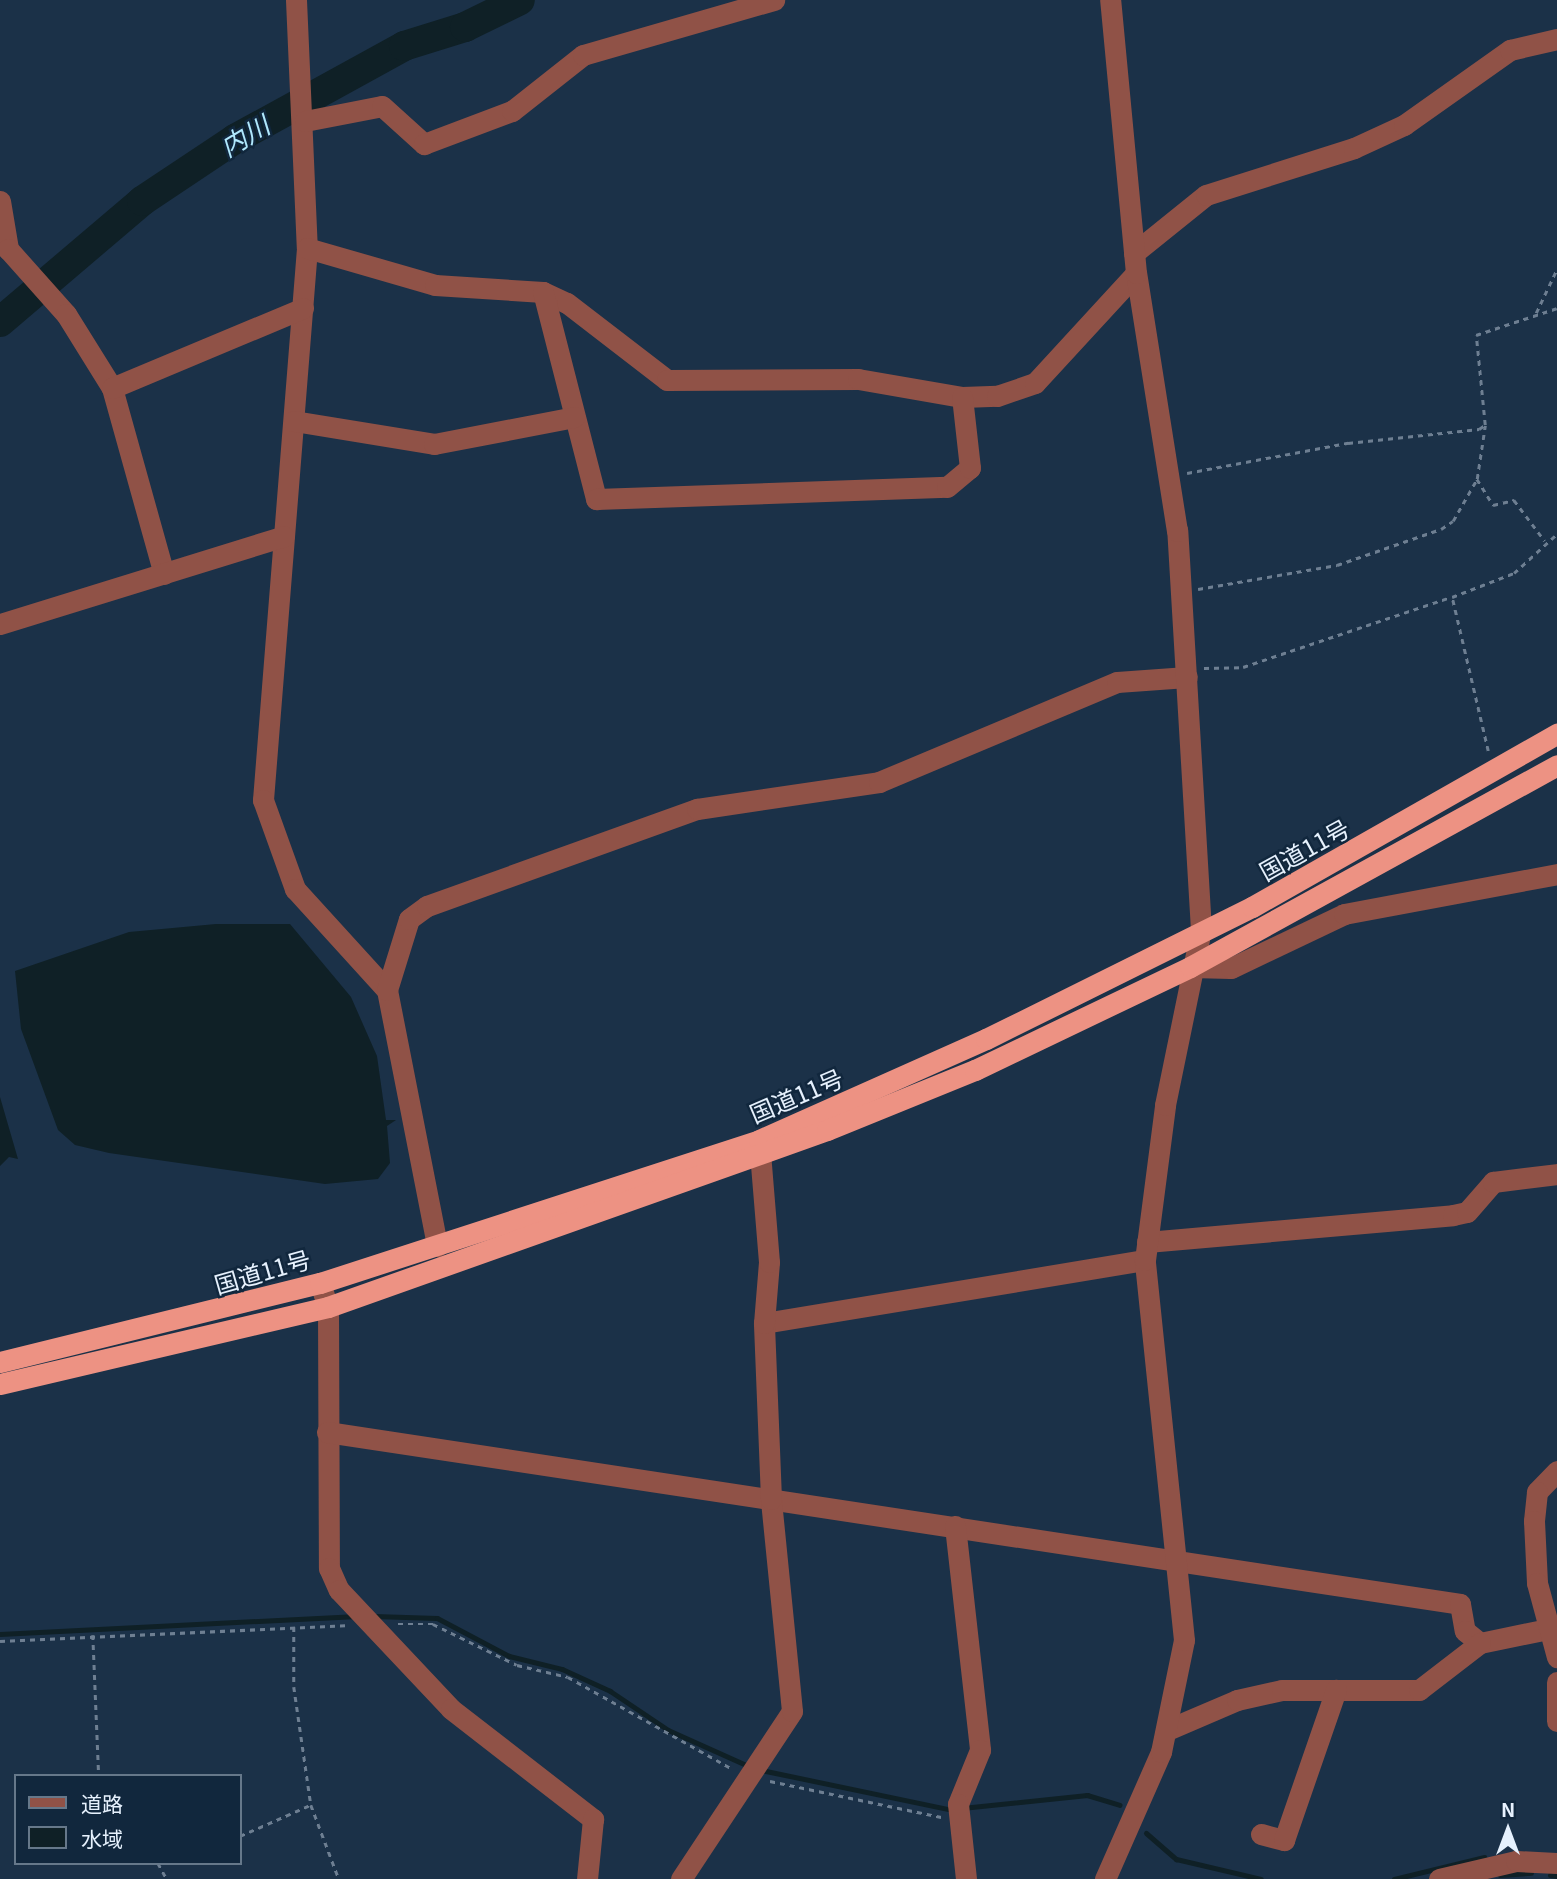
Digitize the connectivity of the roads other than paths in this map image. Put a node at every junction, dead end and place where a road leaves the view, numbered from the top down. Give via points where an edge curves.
1 (296, 0) edge
2 (774, 0) edge
3 (1110, 0) edge
4 (1557, 39) edge
5 (304, 118) junction
6 (0, 201) edge
7 (307, 248) junction
8 (4, 250) edge
9 (1135, 263) junction
10 (543, 292) junction
11 (303, 308) junction
12 (112, 388) junction
13 (962, 397) junction
14 (574, 416) junction
15 (294, 421) junction
16 (284, 536) junction
17 (164, 574) junction
18 (0, 624) edge
19 (1187, 673) junction
20 (1557, 734) edge
21 (1557, 765) edge
22 (1557, 874) edge
23 (1201, 930) junction
24 (1190, 967) junction
25 (387, 990) junction
26 (759, 1149) junction
27 (1557, 1174) edge
28 (437, 1246) junction
29 (1146, 1251) junction
30 (320, 1283) junction
31 (328, 1307) junction
32 (764, 1323) junction
33 (0, 1362) edge
34 (0, 1384) edge
35 (327, 1433) junction
36 (1557, 1471) edge
37 (771, 1499) junction
38 (955, 1526) junction
39 (1177, 1559) junction
40 (1551, 1627) edge
41 (1480, 1643) junction
42 (1557, 1657) edge
43 (1557, 1682) edge
44 (1336, 1690) junction
45 (1557, 1721) edge
46 (1167, 1730) junction
47 (1261, 1833) dead end
48 (1546, 1868) edge
49 (587, 1879) edge
50 (681, 1879) edge
51 (966, 1879) edge
52 (1105, 1879) edge
53 (1440, 1879) edge

1 - 5 street
2 - 5 street via 583,55 512,111 424,144 382,106
3 - 9 street
4 - 9 street via 1510,50 1404,125 1354,148 1206,195
5 - 7 street
6 - 8 street
7 - 10 street via 435,285
7 - 11 street
8 - 12 street via 54,300
9 - 13 street via 1035,383 997,396
9 - 19 street via 1168,477
10 - 13 street via 568,303 667,380 858,379
10 - 14 street
11 - 12 street
11 - 15 street
12 - 17 street
13 - 14 street via 970,468 947,486 596,499
14 - 15 street via 434,444
15 - 16 street
16 - 17 street
16 - 25 street via 263,800 295,889
17 - 18 street
19 - 23 street
19 - 25 street via 1117,682 879,782 697,809 427,906 409,919
20 - 23 highway, 国道11号
21 - 24 highway, 国道11号
22 - 24 street via 1344,914 1231,968
23 - 24 street
23 - 26 highway, 国道11号
24 - 26 highway, 国道11号 via 975,1070
24 - 29 street
25 - 28 street
26 - 28 highway, 国道11号
26 - 31 highway, 国道11号
26 - 32 street via 769,1262
27 - 29 street via 1493,1182 1467,1212 1453,1215
28 - 30 highway, 国道11号
29 - 32 street
29 - 39 street
30 - 31 street
30 - 33 highway, 国道11号
31 - 34 highway, 国道11号
31 - 35 street
32 - 37 street
35 - 37 street
35 - 49 street via 329,1568 364,1619 451,1709 593,1819
36 - 40 street via 1537,1492 1534,1521
37 - 38 street
37 - 50 street via 792,1711
38 - 39 street
38 - 51 street via 980,1750 958,1811
39 - 41 street via 1460,1604 1465,1632
39 - 46 street via 1184,1640
40 - 41 street
40 - 42 street
41 - 44 street via 1419,1690
43 - 45 street
44 - 46 street via 1282,1689 1237,1700
44 - 47 street via 1284,1840
46 - 52 street
48 - 53 street

